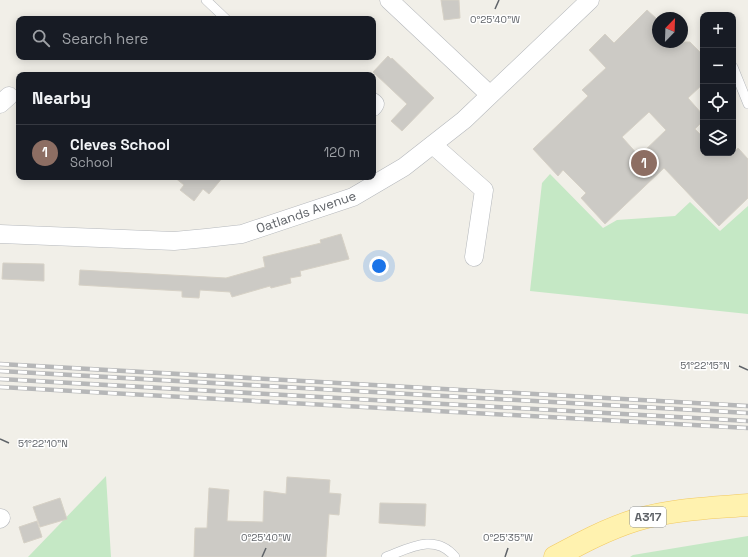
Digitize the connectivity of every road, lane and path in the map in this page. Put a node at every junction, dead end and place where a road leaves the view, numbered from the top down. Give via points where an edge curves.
1 (206, 0) edge
2 (389, 0) edge
3 (590, 0) edge
4 (223, 16) edge
5 (736, 74) edge
6 (489, 94) junction
7 (748, 104) edge
8 (433, 145) junction
9 (376, 177) edge
10 (371, 180) edge
11 (0, 234) edge
12 (474, 257) dead end
13 (748, 505) edge
14 (386, 557) edge
15 (455, 557) edge
16 (555, 557) edge

1 - 4 lane
2 - 6 street
3 - 6 street, Oatlands Avenue
5 - 7 lane
6 - 8 street, Oatlands Avenue via 464,120
8 - 9 street, Oatlands Avenue via 404,167
8 - 12 street via 484,190
10 - 11 street, Oatlands Avenue via 346,199 242,234 174,241
13 - 16 main road, A317 via 667,512 636,520
14 - 15 lane via 425,543 437,544 448,549

